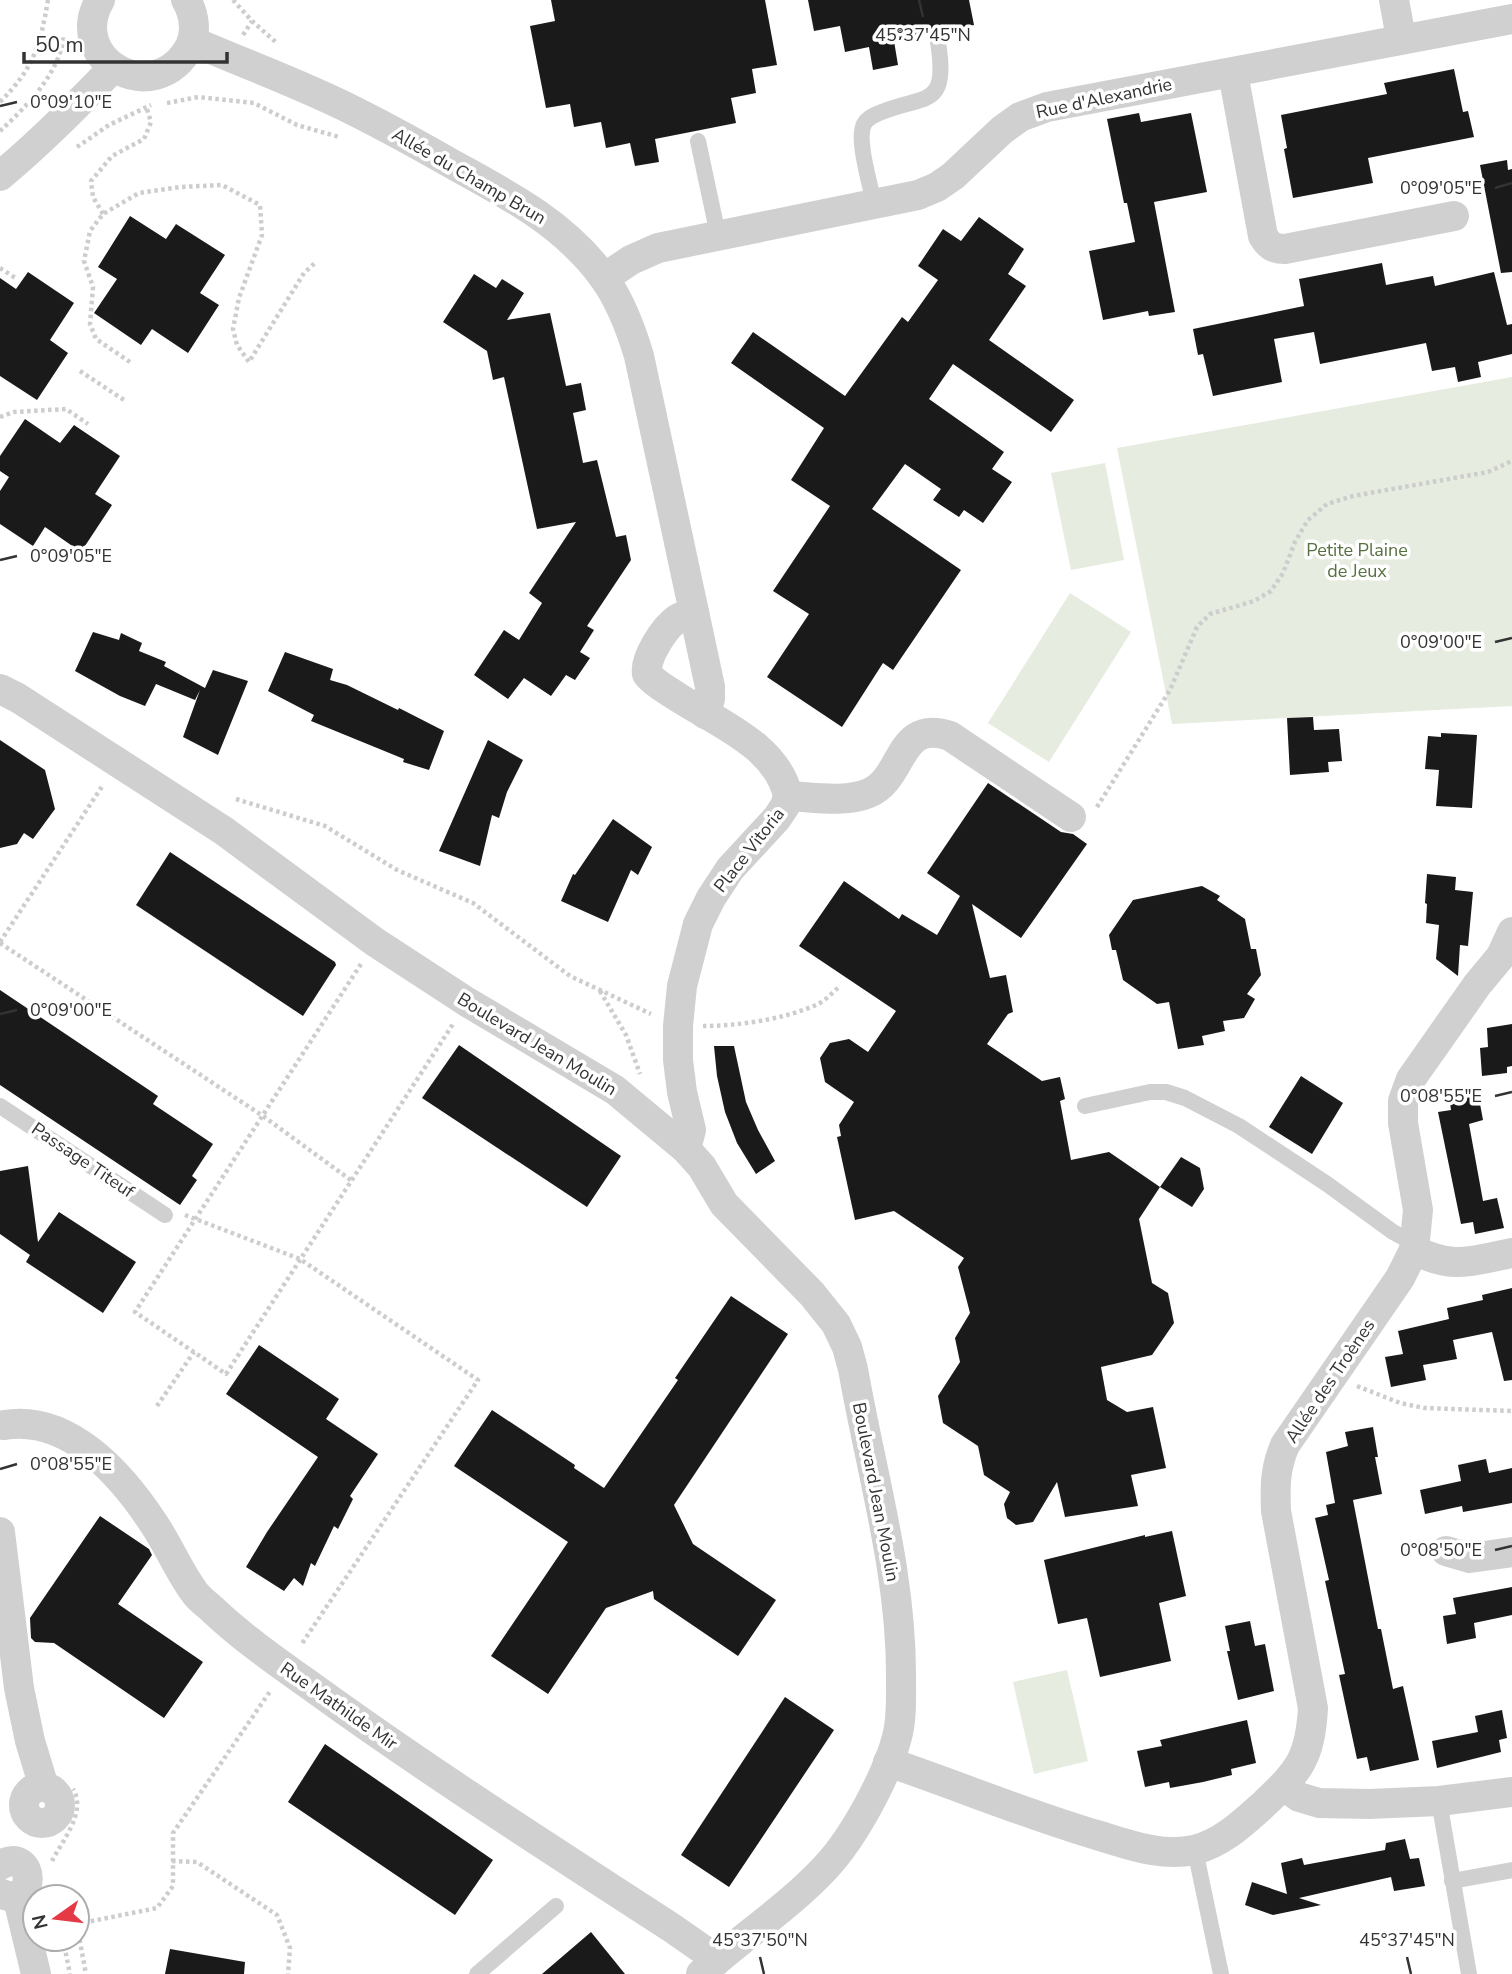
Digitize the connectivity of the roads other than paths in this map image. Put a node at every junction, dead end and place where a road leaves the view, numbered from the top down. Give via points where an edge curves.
1 (100, 0) edge
2 (186, 0) edge
3 (1394, 0) edge
4 (1512, 19) edge
5 (1401, 38) junction
6 (192, 41) junction
7 (938, 42) dead end
8 (113, 68) junction
9 (1233, 73) junction
10 (698, 141) dead end
11 (0, 176) edge
12 (874, 204) junction
13 (1454, 215) dead end
14 (718, 235) junction
15 (604, 278) junction
16 (694, 612) junction
17 (0, 690) edge
18 (705, 714) junction
19 (788, 796) junction
20 (1071, 817) road end
21 (1508, 948) edge
22 (0, 1106) edge
23 (1085, 1106) dead end
24 (686, 1149) junction
25 (165, 1215) road end
26 (1414, 1247) junction
27 (1512, 1253) edge
28 (1, 1424) edge
29 (0, 1532) edge
30 (1446, 1551) dead end
31 (1512, 1552) edge
32 (888, 1762) junction
33 (1283, 1786) junction
34 (1512, 1792) edge
35 (1439, 1801) junction
36 (1195, 1850) junction
37 (8, 1863) edge
38 (1512, 1870) edge
39 (1452, 1881) junction
40 (9, 1894) edge
41 (556, 1906) dead end
42 (708, 1968) edge
43 (36, 1974) edge
44 (477, 1974) edge
45 (1221, 1974) edge
46 (1469, 1974) edge

1 - 8 street via 92,24 94,41
2 - 6 street via 194,24
3 - 5 street
4 - 5 street, Rue d'Alexandrie
5 - 9 street, Rue d'Alexandrie
6 - 8 street via 169,71 131,76
6 - 15 street, Allée du Champ Brun via 344,106 500,190 551,223
7 - 12 lane via 942,69 931,95 881,112 864,125 862,139
8 - 11 street
9 - 12 street, Rue d'Alexandrie via 1047,107 1002,130 937,187
9 - 13 street via 1268,244 1285,249
10 - 14 lane
12 - 14 street, Rue d'Alexandrie
14 - 15 street, Rue d'Alexandrie via 658,248
15 - 16 street, Allée du Champ Brun via 625,315 639,356
16 - 18 street, Allée du Champ Brun via 710,687
16 - 18 street via 670,626 646,666 651,679
17 - 24 street, Boulevard Jean Moulin via 224,831 375,942 467,1002 615,1090
18 - 19 street via 762,753 785,784
19 - 20 street, Place Vitoria via 869,793 888,778 908,744 936,731
19 - 24 street, Place Vitoria via 778,818 730,869 698,924 682,986 678,1026 678,1060 691,1130
21 - 26 street, Allée des Troènes via 1411,1079 1403,1101 1418,1210
22 - 25 lane, Passage Titeuf
23 - 26 lane via 1150,1092 1166,1091 1185,1098 1239,1126
24 - 32 street, Boulevard Jean Moulin via 724,1204 812,1294 847,1347 898,1607 901,1702 898,1735
26 - 27 street via 1449,1263
26 - 33 street, Allée des Troènes via 1400,1278 1278,1461 1276,1511 1313,1708 1311,1739 1302,1762
28 - 42 street, Rue Mathilde Mir via 43,1425 114,1472 155,1525 195,1594 236,1632 376,1734 683,1936
29 - 37 street via 30,1741 55,1784 34,1788 25,1798 24,1811 34,1822
30 - 31 street via 1470,1558
32 - 36 street via 1054,1823 1144,1849
32 - 42 street, Boulevard Jean Moulin via 853,1831 827,1866
33 - 35 street via 1319,1803
33 - 36 street, Allée des Troènes via 1238,1827
34 - 35 street
35 - 39 lane
36 - 45 lane
37 - 40 street via 25,1868 29,1877 25,1889
38 - 39 lane
39 - 46 lane
40 - 43 street
41 - 44 lane

